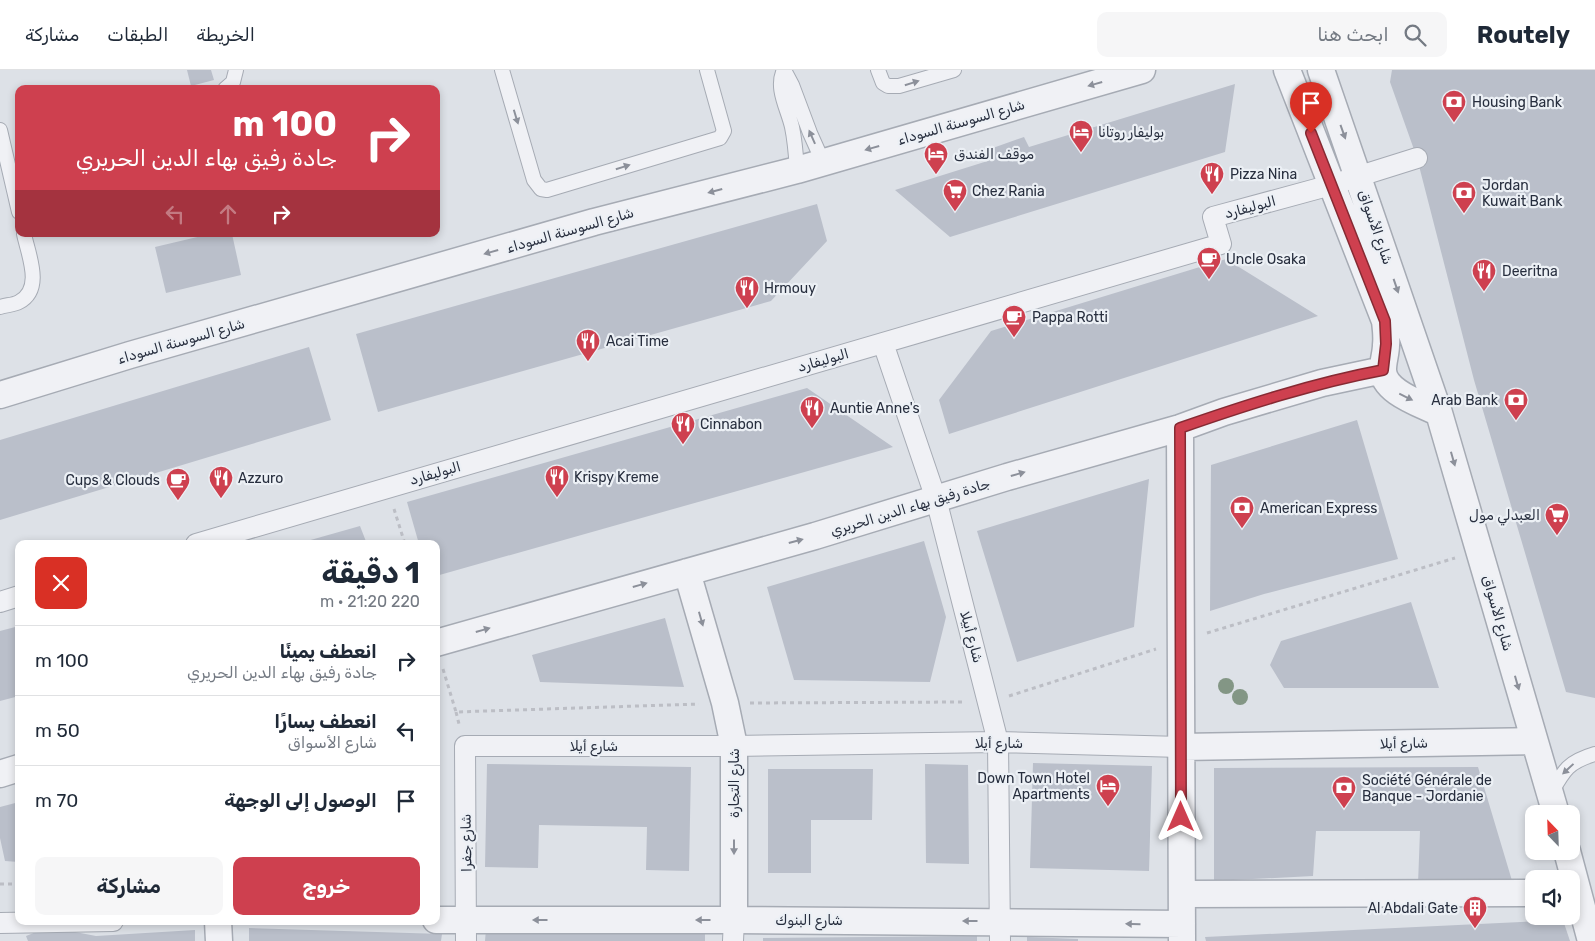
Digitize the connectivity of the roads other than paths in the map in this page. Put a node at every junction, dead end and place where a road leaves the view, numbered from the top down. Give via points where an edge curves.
1 (236, 70) edge
2 (502, 70) edge
3 (706, 70) edge
4 (784, 70) edge
5 (878, 70) edge
6 (954, 70) edge
7 (1142, 70) edge
8 (1287, 70) edge
9 (1321, 70) edge
10 (230, 85) edge
11 (0, 130) edge
12 (1417, 158) dead end
13 (823, 162) junction
14 (797, 170) junction
15 (1359, 177) junction
16 (1331, 185) junction
17 (15, 195) edge
18 (25, 237) edge
19 (0, 306) edge
20 (883, 343) junction
21 (1383, 370) junction
22 (0, 395) edge
23 (1439, 412) junction
24 (1180, 428) junction
25 (936, 499) junction
26 (209, 540) edge
27 (687, 572) junction
28 (15, 597) edge
29 (0, 602) edge
30 (440, 654) edge
31 (1534, 740) junction
32 (998, 742) junction
33 (465, 746) joint
34 (734, 746) junction
35 (1181, 747) junction
36 (1595, 754) edge
37 (15, 769) edge
38 (0, 774) edge
39 (1553, 804) edge
40 (1525, 893) edge
41 (1182, 894) junction
42 (1580, 904) edge
43 (440, 921) edge
44 (0, 923) edge
45 (15, 923) edge
46 (218, 925) edge
47 (1591, 927) edge
48 (466, 930) edge
49 (733, 930) edge
50 (1000, 931) edge
51 (1182, 932) edge
52 (219, 941) edge

1 - 10 lane
2 -> 3 lane via 534,180 541,189 547,190 720,138 723,127
13 -> 4 lane
4 - 14 lane via 780,86 792,127
5 -> 6 lane via 884,83 894,87
7 -> 13 street, شارع السوسنة السوداء
8 - 16 street, شارع الأسواق
9 -> 15 street, شارع الأسواق
11 - 17 lane
12 - 15 street, البوليفارد
13 - 14 street, شارع السوسنة السوداء
14 -> 22 street, شارع السوسنة السوداء via 575,228
15 - 16 street, البوليفارد
15 -> 23 street, شارع الأسواق
16 - 20 street, البوليفارد via 1213,217 1221,244
16 - 21 street, شارع الأسواق via 1385,321
18 - 19 lane via 34,280 29,293 19,302
20 - 25 street, شارع أبيلا
20 - 26 street, البوليفارد
21 -> 23 street via 1384,378 1398,393
21 - 24 street, جادة رفيق بهاء الدين الحريري via 1322,383
23 -> 31 street, شارع الأسواق
25 -> 24 street, جادة رفيق بهاء الدين الحريري
24 - 35 street
27 -> 25 street, جادة رفيق بهاء الدين الحريري
25 - 32 street, شارع أبيلا
30 -> 27 street, جادة رفيق بهاء الدين الحريري
27 -> 34 street, شارع التجارة via 725,703
28 - 29 street
31 - 35 street, شارع أيلا
31 - 39 street, شارع الأسواق
32 - 34 street, شارع أيلا
32 - 35 street, شارع أيلا
32 - 50 street, شارع أبيلا
33 - 34 street, شارع أيلا
33 - 48 street, شارع جفرا
34 -> 49 street, شارع التجارة
35 - 41 street
36 -> 39 lane via 1569,765 1560,776
37 - 38 street
40 - 41 street
41 - 51 street
42 - 47 street
43 - 48 street, شارع البنوك
44 - 45 street
46 - 52 street
49 -> 48 street, شارع البنوك
50 -> 49 street, شارع البنوك
51 -> 50 street, شارع البنوك via 1156,925

